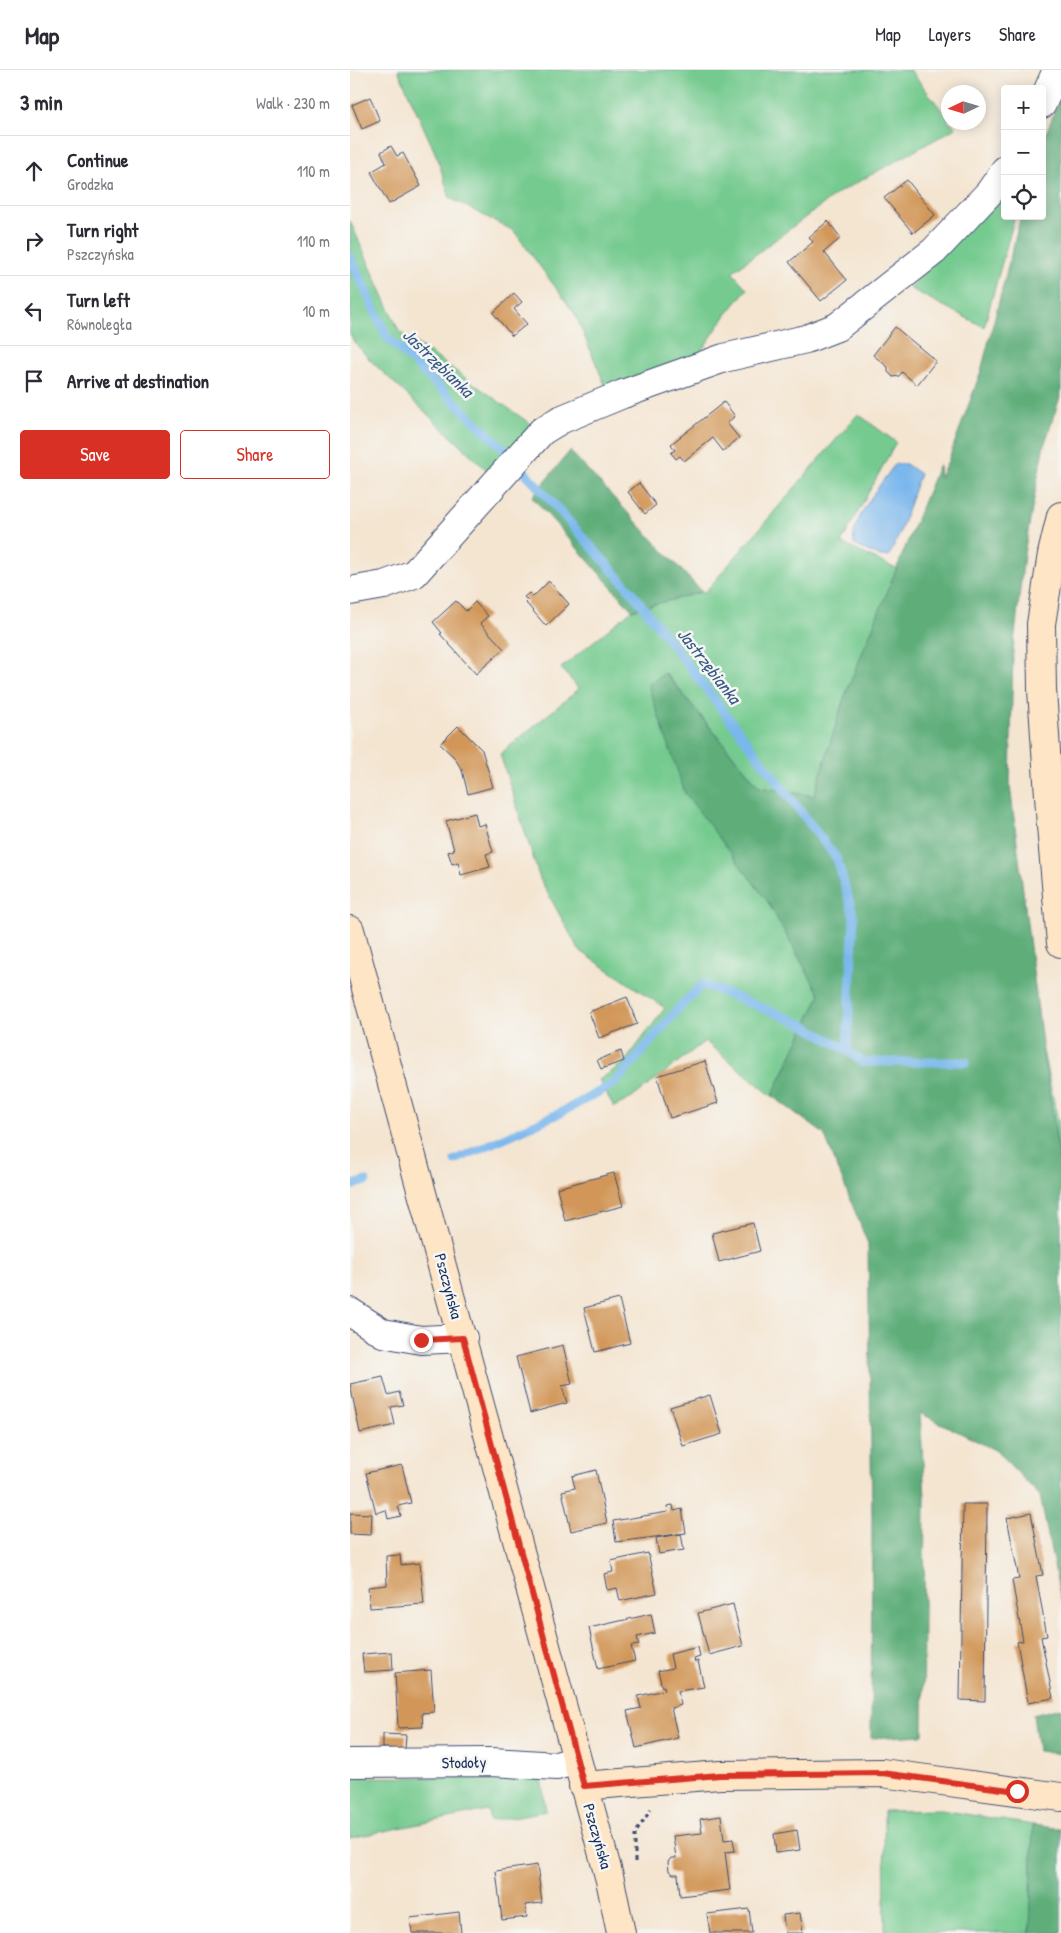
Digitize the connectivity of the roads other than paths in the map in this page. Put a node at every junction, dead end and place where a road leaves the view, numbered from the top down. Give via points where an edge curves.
1 (1057, 70) edge
2 (1046, 95) edge
3 (1002, 175) edge
4 (1061, 516) edge
5 (350, 591) edge
6 (350, 930) edge
7 (1061, 943) edge
8 (350, 1312) edge
9 (463, 1338) junction
10 (576, 1760) junction
11 (350, 1763) edge
12 (584, 1786) junction
13 (1061, 1797) edge
14 (621, 1933) edge

1 - 2 street
3 - 5 street via 989,193 934,251 837,327 806,339 724,358 560,420 542,431 414,574 384,585
4 - 7 street via 1041,624 1042,690
6 - 9 street, Pszczyńska
8 - 9 street via 383,1333 421,1340
9 - 10 street, Pszczyńska
10 - 11 street, Stodoły via 557,1766 492,1762
10 - 12 street, Pszczyńska
12 - 13 street via 720,1775 882,1773
12 - 14 street, Pszczyńska

